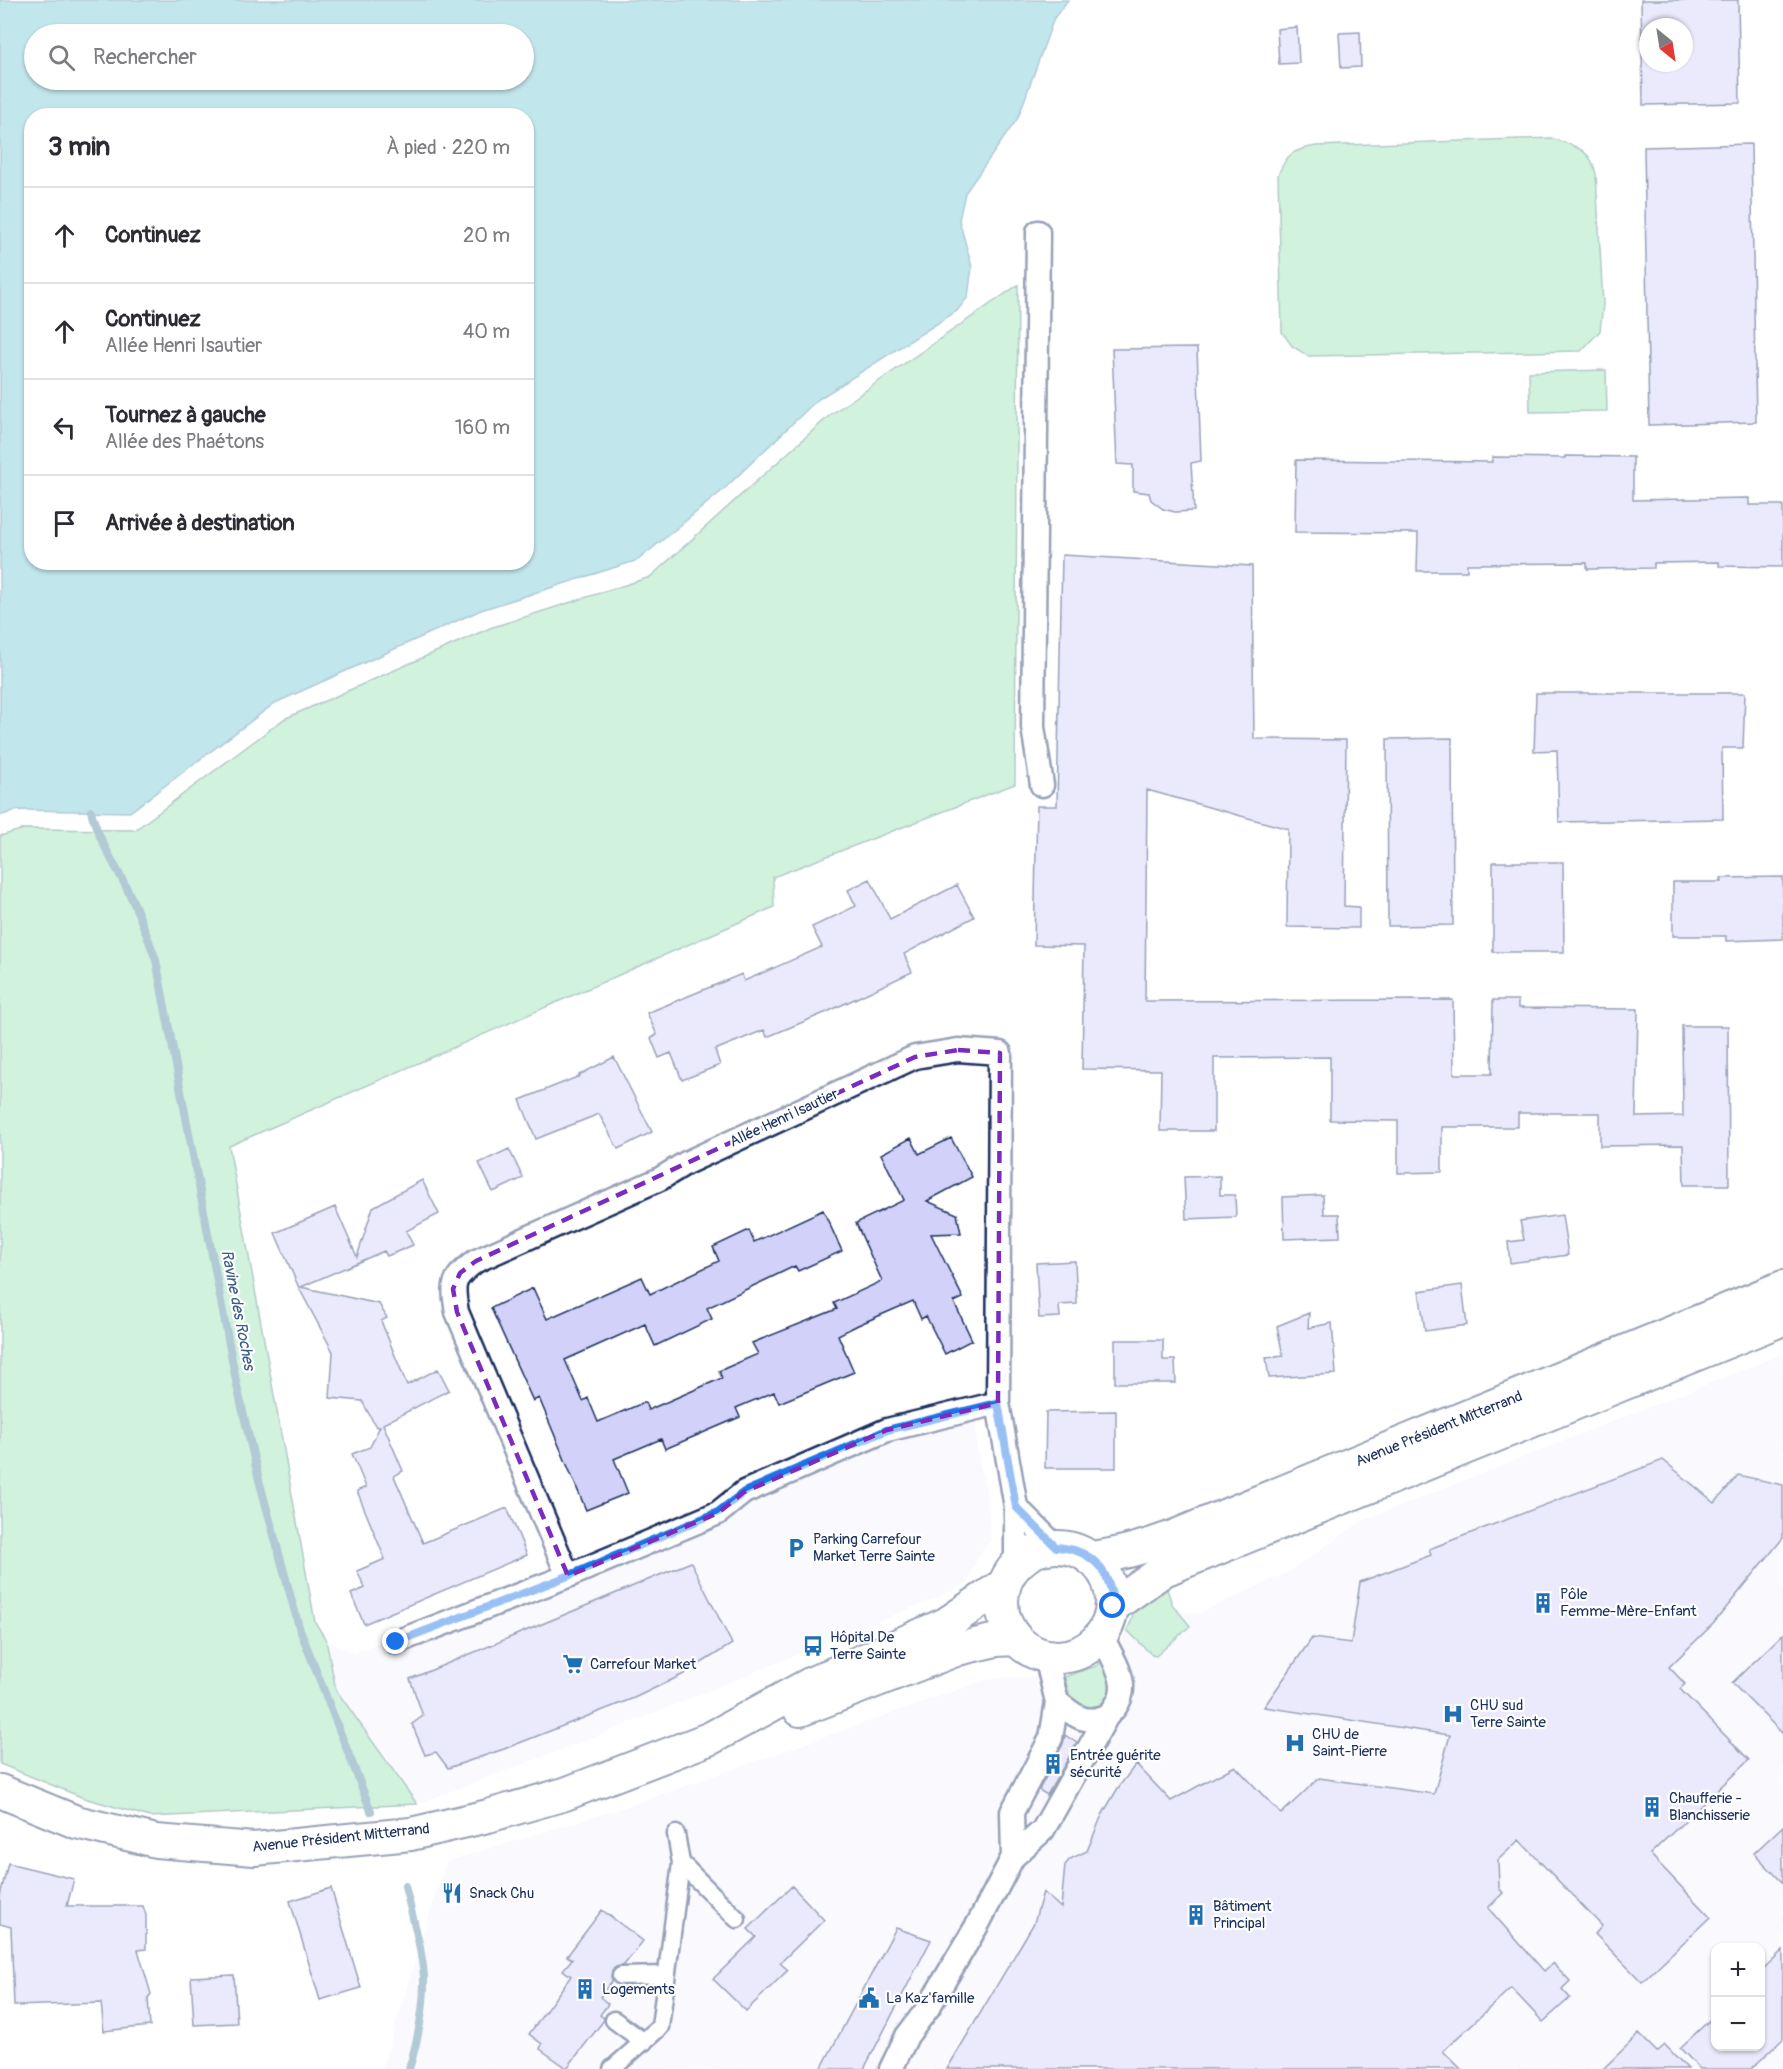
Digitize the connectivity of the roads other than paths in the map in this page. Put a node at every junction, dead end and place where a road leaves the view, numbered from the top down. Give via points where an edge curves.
1 (1038, 232) dead end
2 (1042, 785) dead end
3 (1783, 1287) edge
4 (1783, 1318) edge
5 (998, 1403) junction
6 (1016, 1507) junction
7 (1056, 1547) junction
8 (1090, 1558) junction
9 (1010, 1575) junction
10 (568, 1576) junction
11 (1113, 1606) junction
12 (1102, 1636) junction
13 (1015, 1639) junction
14 (396, 1642) dead end
15 (1046, 1657) junction
16 (1057, 1702) junction
17 (1107, 1716) junction
18 (711, 1738) junction
19 (0, 1791) edge
20 (676, 1834) dead end
21 (1013, 1857) junction
22 (681, 1863) junction
23 (737, 1919) dead end
24 (666, 1975) junction
25 (621, 1976) dead end
26 (928, 2008) junction
27 (614, 2020) dead end
28 (644, 2042) junction
29 (612, 2069) edge
30 (891, 2069) edge
31 (905, 2069) edge

1 - 2 street via 1033,728
3 - 8 main road, Avenue Président Mitterrand via 1173,1537
4 - 11 main road, Avenue Président Mitterrand via 1164,1570
5 - 6 street, Allée Henri Isautier
5 - 10 street via 887,1430 744,1492 718,1512
5 - 10 street, Allée Henri Isautier via 1000,1053 958,1050 915,1057 476,1262 460,1273 453,1289 458,1312
6 - 7 street
6 - 9 street, Allée Henri Isautier
7 - 8 main road
7 - 9 main road via 1034,1553
8 - 11 main road via 1108,1579
9 - 13 main road via 1002,1603 1005,1622
9 - 18 main road, Avenue Président Mitterrand via 946,1624 810,1684
10 - 14 street
11 - 12 main road
12 - 15 main road via 1077,1654
12 - 17 street via 1123,1689 1117,1707
13 - 15 main road
13 - 18 main road, Avenue Président Mitterrand via 958,1649 760,1726
15 - 16 street
16 - 17 street via 1080,1718
16 - 21 street via 1051,1738 1012,1812
17 - 21 street via 1043,1830
18 - 19 main road, Avenue Président Mitterrand via 565,1794 488,1816 411,1834 254,1849 156,1841 76,1822
20 - 22 street
21 - 26 street
22 - 23 street
22 - 24 street
24 - 25 street
24 - 28 street via 660,2027
26 - 30 street via 907,2036
26 - 31 street
27 - 28 street
28 - 29 street

